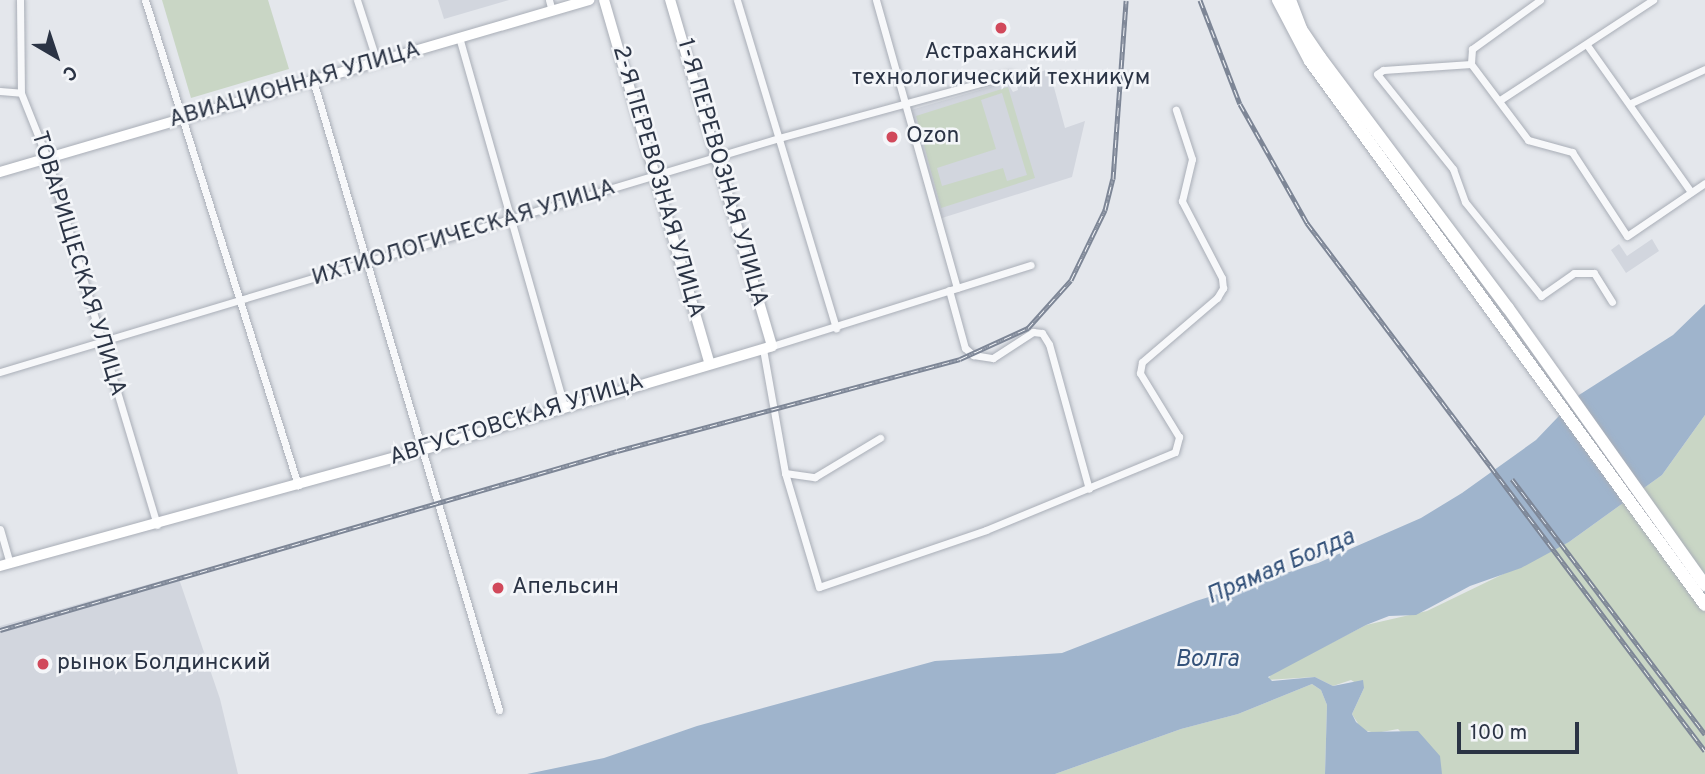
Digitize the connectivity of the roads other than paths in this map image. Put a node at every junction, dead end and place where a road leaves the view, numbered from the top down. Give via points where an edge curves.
1 (20, 0) edge
2 (145, 0) edge
3 (358, 0) edge
4 (589, 0) edge
5 (604, 0) edge
6 (670, 0) edge
7 (737, 0) edge
8 (876, 0) edge
9 (1278, 0) edge
10 (1290, 0) edge
11 (1540, 0) edge
12 (1653, 0) edge
13 (550, 5) edge
14 (459, 37) junction
15 (1587, 46) junction
16 (377, 62) junction
17 (1471, 64) junction
18 (1705, 69) edge
19 (1010, 75) dead end
20 (313, 80) junction
21 (0, 91) edge
22 (20, 93) junction
23 (1500, 100) junction
24 (1631, 103) junction
25 (905, 105) junction
26 (1176, 110) dead end
27 (183, 119) junction
28 (779, 138) junction
29 (716, 157) junction
30 (47, 158) junction
31 (0, 172) edge
32 (655, 176) junction
33 (1705, 183) edge
34 (1691, 192) junction
35 (513, 219) junction
36 (369, 263) junction
37 (1031, 265) dead end
38 (953, 289) junction
39 (241, 301) junction
40 (1612, 302) dead end
41 (836, 328) junction
42 (102, 341) junction
43 (768, 348) junction
44 (710, 364) junction
45 (0, 372) edge
46 (564, 407) junction
47 (880, 438) dead end
48 (422, 450) junction
49 (785, 473) junction
50 (299, 485) junction
51 (1089, 489) junction
52 (157, 525) junction
53 (0, 529) edge
54 (1671, 548) junction
55 (5, 565) edge
56 (1705, 585) edge
57 (1705, 605) edge
58 (499, 710) dead end

1 - 22 street, ТОВАРИЩЕСКАЯ УЛИЦА
2 - 27 street
3 - 16 street
4 - 13 street, АВИАЦИОННАЯ УЛИЦА
5 - 32 street, 2-Я ПЕРЕВОЗНАЯ УЛИЦА
6 - 29 street, 1-Я ПЕРЕВОЗНАЯ УЛИЦА
7 - 28 street
8 - 25 street
9 - 54 highway via 1310,61
10 - 54 highway via 1301,29 1320,57 1508,308
11 - 17 street via 1472,49
12 - 15 street
13 - 14 street, АВИАЦИОННАЯ УЛИЦА
14 - 16 street, АВИАЦИОННАЯ УЛИЦА
14 - 35 street
15 - 23 street
15 - 24 street
16 - 20 street, АВИАЦИОННАЯ УЛИЦА
17 - 23 street
17 - 40 street via 1377,74 1453,169 1465,202 1541,296 1574,273 1594,273
18 - 24 street
19 - 25 street, ИХТИОЛОГИЧЕСКАЯ УЛИЦА
20 - 27 street, АВИАЦИОННАЯ УЛИЦА
20 - 36 street
21 - 22 street
22 - 30 street, ТОВАРИЩЕСКАЯ УЛИЦА
23 - 34 street via 1528,140 1572,152 1628,236
24 - 34 street
25 - 28 street, ИХТИОЛОГИЧЕСКАЯ УЛИЦА
25 - 38 street
26 - 51 street via 1192,159 1182,201 1223,288 1142,362 1140,373 1179,445 1175,452
27 - 30 street, АВИАЦИОННАЯ УЛИЦА
27 - 39 street
28 - 29 street, ИХТИОЛОГИЧЕСКАЯ УЛИЦА
28 - 41 street
29 - 32 street, ИХТИОЛОГИЧЕСКАЯ УЛИЦА
29 - 43 street, 1-Я ПЕРЕВОЗНАЯ УЛИЦА
30 - 31 street, АВИАЦИОННАЯ УЛИЦА
30 - 42 street, ТОВАРИЩЕСКАЯ УЛИЦА
32 - 35 street, ИХТИОЛОГИЧЕСКАЯ УЛИЦА
32 - 44 street, 2-Я ПЕРЕВОЗНАЯ УЛИЦА
33 - 34 street
35 - 36 street, ИХТИОЛОГИЧЕСКАЯ УЛИЦА
35 - 46 street
36 - 39 street, ИХТИОЛОГИЧЕСКАЯ УЛИЦА
36 - 48 street
37 - 38 street, АВГУСТОВСКАЯ УЛИЦА
38 - 41 street, АВГУСТОВСКАЯ УЛИЦА
38 - 51 street via 965,348 972,355 993,358 1033,332 1042,333 1049,344
39 - 42 street, ИХТИОЛОГИЧЕСКАЯ УЛИЦА
39 - 50 street
41 - 43 street, АВГУСТОВСКАЯ УЛИЦА
42 - 45 street, ИХТИОЛОГИЧЕСКАЯ УЛИЦА
42 - 52 street, ТОВАРИЩЕСКАЯ УЛИЦА
43 - 44 street, АВГУСТОВСКАЯ УЛИЦА
43 - 49 street
44 - 46 street, АВГУСТОВСКАЯ УЛИЦА
46 - 48 street, АВГУСТОВСКАЯ УЛИЦА
47 - 49 street via 815,477
48 - 50 street, АВГУСТОВСКАЯ УЛИЦА
48 - 58 street
49 - 51 street via 819,587
50 - 52 street, АВГУСТОВСКАЯ УЛИЦА
52 - 55 street, АВГУСТОВСКАЯ УЛИЦА
53 - 55 street
54 - 56 highway
54 - 57 highway

